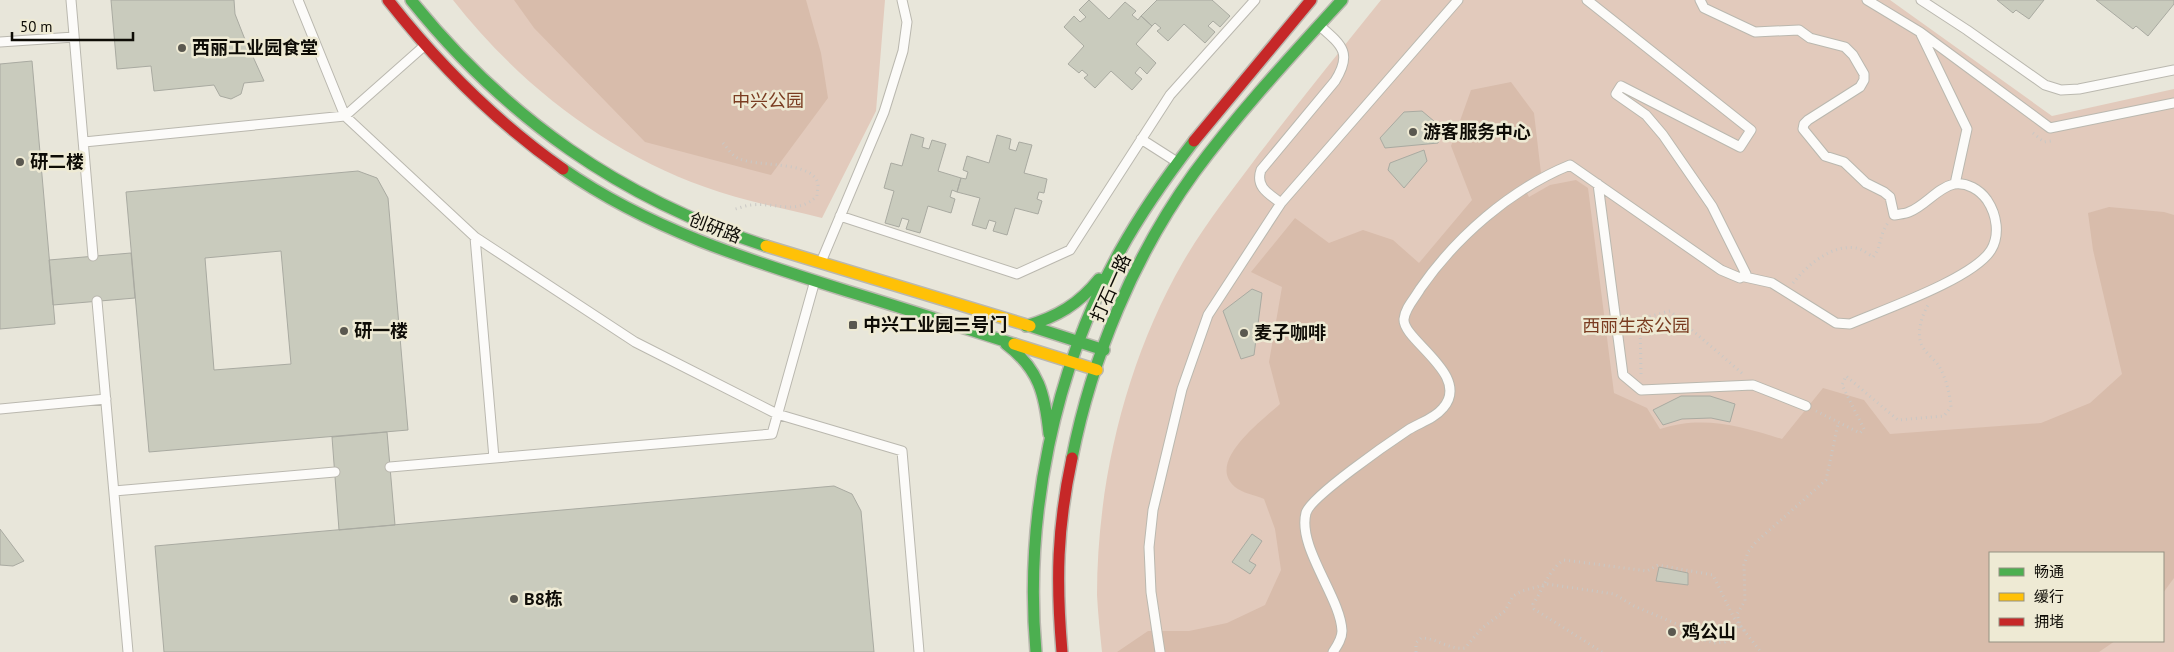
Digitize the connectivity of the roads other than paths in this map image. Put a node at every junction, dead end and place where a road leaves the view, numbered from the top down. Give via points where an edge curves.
1 (71, 0) edge
2 (298, 0) edge
3 (388, 0) edge
4 (411, 0) edge
5 (902, 0) edge
6 (1255, 0) edge
7 (1312, 0) edge
8 (1342, 0) edge
9 (1458, 0) edge
10 (1588, 0) edge
11 (1700, 0) edge
12 (1867, 0) edge
13 (1921, 0) edge
14 (1319, 25) junction
15 (1920, 32) junction
16 (440, 34) junction
17 (74, 37) junction
18 (0, 42) edge
19 (424, 47) junction
20 (2174, 70) edge
21 (2174, 103) edge
22 (345, 116) junction
23 (1141, 139) junction
24 (84, 142) junction
25 (1177, 162) junction
26 (1598, 184) junction
27 (1955, 184) junction
28 (1281, 203) junction
29 (840, 216) junction
30 (475, 237) junction
31 (1119, 253) junction
32 (93, 256) dead end
33 (820, 263) junction
34 (1745, 277) junction
35 (815, 281) junction
36 (97, 301) dead end
37 (1026, 326) junction
38 (996, 337) junction
39 (1081, 342) junction
40 (1104, 350) junction
41 (1074, 363) junction
42 (1097, 370) junction
43 (106, 399) junction
44 (1806, 406) road end
45 (0, 409) edge
46 (777, 414) junction
47 (1050, 450) junction
48 (494, 458) junction
49 (390, 467) dead end
50 (335, 472) dead end
51 (114, 491) junction
52 (128, 652) edge
53 (919, 652) edge
54 (1036, 652) edge
55 (1062, 652) edge
56 (1160, 652) edge
57 (1333, 652) edge

1 - 17 lane
2 - 22 lane
3 - 19 main road, 创研路
4 - 16 main road, 创研路
5 - 29 lane via 907,22 903,51 884,112
6 - 23 lane via 1170,95
7 - 25 main road, 打石一路 via 1240,81
8 - 14 main road, 打石一路
9 - 28 lane
10 - 34 lane via 1751,130 1740,147 1621,86 1616,94 1646,115 1663,135 1712,206 1745,268
11 - 27 lane via 1704,8 1755,32 1799,30 1810,38 1845,46 1854,55 1864,74 1860,86 1808,120 1803,129 1825,156 1844,162 1866,183 1890,197 1894,215 1909,212
12 - 15 lane
13 - 20 lane via 2045,85 2062,90
14 - 28 lane via 1339,43 1345,60 1335,82 1261,170 1260,184
14 - 40 main road, 打石一路 via 1249,105 1194,175 1141,262
15 - 21 lane via 2050,128
15 - 27 lane via 1967,129
16 - 19 lane
16 - 33 main road, 创研路 via 534,125 586,161 625,184 727,232
17 - 18 lane
17 - 24 lane
19 - 22 lane
19 - 35 main road, 创研路 via 506,125 580,180 623,206 720,250
22 - 24 lane
22 - 30 lane
23 - 25 lane
23 - 29 lane via 1070,250 1017,274
24 - 32 lane
25 - 31 main road, 打石一路
26 - 34 lane via 1721,270 1732,276
26 - 44 lane via 1623,375 1641,390 1753,385
26 - 57 lane via 1570,165 1545,176 1470,232 1438,266 1407,310 1406,328 1447,377 1448,401 1436,415 1409,430 1310,505 1306,525 1313,557 1340,617 1342,633
27 - 34 lane via 1970,185 1987,200 1997,224 1996,240 1981,262 1938,287 1842,326 1772,283
28 - 56 lane via 1208,315 1182,389 1152,510 1149,547 1151,592
29 - 33 lane
30 - 46 lane via 635,342
30 - 48 lane
31 - 37 main road via 1074,306
31 - 39 main road, 打石一路
33 - 35 lane
33 - 37 main road, 创研路
35 - 38 main road, 创研路
35 - 46 lane
36 - 43 lane
37 - 39 main road, 创研路
38 - 41 main road, 创研路
38 - 47 main road via 1018,352 1034,372 1046,405
39 - 40 main road, 创研路
39 - 41 main road, 打石一路
40 - 42 main road, 打石一路
41 - 42 main road, 创研路
41 - 47 main road, 打石一路
42 - 55 main road, 打石一路 via 1076,439 1059,536 1057,569
43 - 45 lane
43 - 51 lane
46 - 48 lane via 772,434
46 - 53 lane via 902,451
47 - 54 main road, 打石一路 via 1041,488 1033,554
48 - 49 lane
50 - 51 lane
51 - 52 lane

